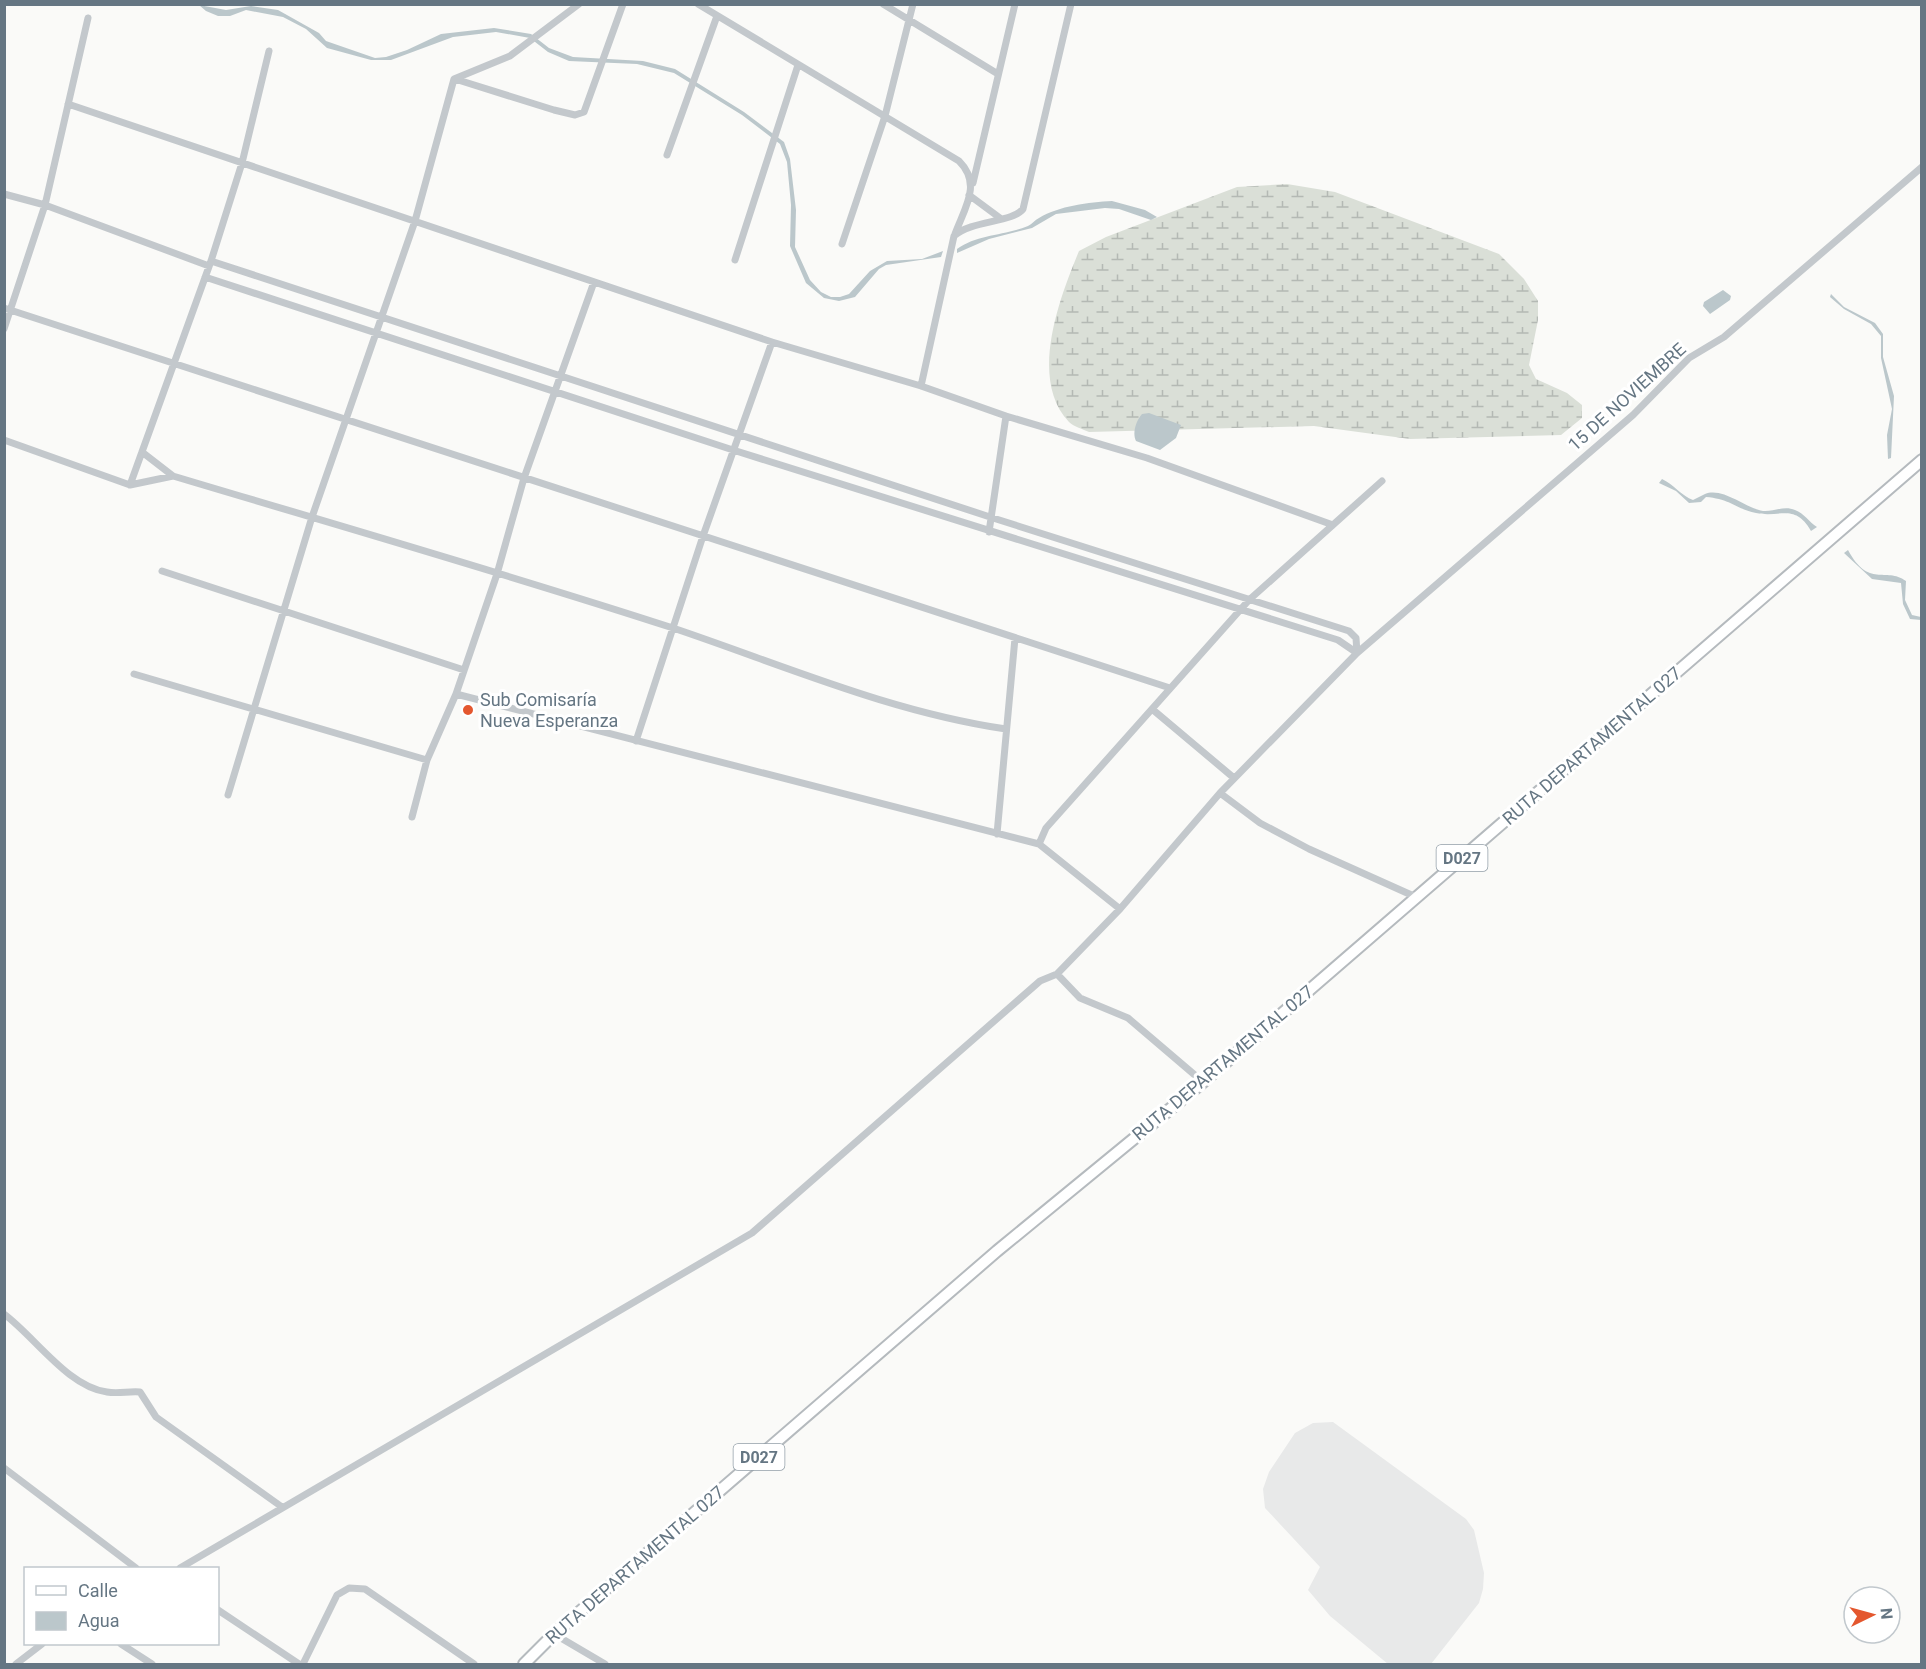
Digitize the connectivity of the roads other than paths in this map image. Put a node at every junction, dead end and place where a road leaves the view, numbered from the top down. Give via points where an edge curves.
1 (579, 4) edge
2 (623, 4) edge
3 (698, 4) edge
4 (883, 4) edge
5 (913, 4) edge
6 (1015, 4) edge
7 (1071, 4) edge
8 (717, 16) junction
9 (88, 18) dead end
10 (909, 20) junction
11 (270, 51) dead end
12 (798, 64) junction
13 (998, 74) junction
14 (454, 79) junction
15 (68, 104) junction
16 (885, 117) junction
17 (667, 155) dead end
18 (242, 163) junction
19 (1922, 167) edge
20 (972, 183) junction
21 (4, 194) edge
22 (969, 195) junction
23 (45, 206) junction
24 (1000, 218) junction
25 (415, 221) junction
26 (954, 236) junction
27 (842, 244) dead end
28 (735, 260) dead end
29 (210, 263) junction
30 (205, 277) junction
31 (594, 282) junction
32 (8, 309) edge
33 (383, 318) junction
34 (4, 329) edge
35 (377, 334) junction
36 (772, 342) junction
37 (174, 363) junction
38 (561, 376) junction
39 (921, 387) junction
40 (555, 392) junction
41 (1006, 416) junction
42 (346, 421) junction
43 (739, 433) junction
44 (4, 440) edge
45 (733, 450) junction
46 (142, 452) junction
47 (1922, 459) edge
48 (174, 476) junction
49 (524, 477) junction
50 (1382, 481) dead end
51 (130, 485) junction
52 (312, 518) junction
53 (993, 518) junction
54 (1333, 525) junction
55 (989, 532) junction
56 (703, 536) junction
57 (162, 571) dead end
58 (497, 574) junction
59 (1249, 600) junction
60 (1240, 610) junction
61 (284, 612) junction
62 (673, 628) junction
63 (1016, 638) junction
64 (1357, 653) junction
65 (464, 670) junction
66 (134, 674) dead end
67 (1170, 688) junction
68 (456, 694) junction
69 (1152, 709) junction
70 (255, 710) junction
71 (1006, 729) junction
72 (636, 741) junction
73 (428, 760) junction
74 (1234, 778) junction
75 (1220, 793) junction
76 (228, 795) dead end
77 (412, 817) dead end
78 (997, 834) junction
79 (1039, 844) junction
80 (1416, 897) junction
81 (1120, 909) junction
82 (1057, 974) junction
83 (1203, 1082) junction
84 (4, 1314) edge
85 (4, 1468) edge
86 (282, 1507) junction
87 (133, 1567) edge
88 (183, 1567) edge
89 (219, 1611) edge
90 (554, 1634) junction
91 (41, 1645) edge
92 (122, 1645) edge
93 (16, 1665) edge
94 (152, 1665) edge
95 (301, 1665) edge
96 (474, 1665) edge
97 (524, 1665) edge
98 (605, 1665) edge

1 - 14 street via 510,56
2 - 14 street via 584,112 575,116
3 - 8 street
4 - 10 street
5 - 10 street
6 - 13 street
7 - 24 street via 1024,205 1020,213
8 - 12 street
8 - 17 street
9 - 15 street
10 - 13 street
10 - 16 street
11 - 18 street
12 - 16 street
12 - 28 street
13 - 20 street
14 - 25 street
15 - 18 street
15 - 23 street
16 - 20 street via 959,161 968,170
16 - 27 street
18 - 25 street
18 - 29 street
19 - 64 street, 15 DE NOVIEMBRE via 1724,337 1689,358 1633,415
20 - 22 street
21 - 23 street
22 - 24 street
22 - 26 street
23 - 29 street
23 - 32 street
24 - 26 street via 962,229
25 - 31 street
25 - 33 street
26 - 39 street
29 - 30 street
29 - 33 street
30 - 35 street
30 - 37 street
31 - 36 street
31 - 38 street
32 - 34 street
32 - 37 street
33 - 35 street
33 - 38 street
35 - 40 street
35 - 42 street
36 - 39 street
36 - 43 street
37 - 42 street
37 - 46 street
38 - 40 street
38 - 43 street
39 - 41 street
40 - 45 street
40 - 49 street
41 - 53 street
41 - 54 street via 1146,458
42 - 49 street
42 - 52 street
43 - 45 street
43 - 53 street
44 - 51 street
45 - 55 street
45 - 56 street
46 - 48 street
46 - 51 street
47 - 80 main road, RUTA DEPARTAMENTAL 027 / D027
48 - 51 street
48 - 52 street
49 - 56 street
49 - 58 street
50 - 54 street
52 - 58 street
52 - 61 street
53 - 55 street
53 - 59 street
54 - 59 street
55 - 60 street
56 - 62 street
56 - 63 street
57 - 61 street
58 - 62 street
58 - 65 street
59 - 60 street
59 - 64 street via 1349,631 1356,638
60 - 64 street via 1338,640
60 - 67 street
61 - 65 street
61 - 70 street
62 - 71 street via 862,695 954,721
62 - 72 street
63 - 67 street
63 - 71 street
64 - 74 street, 15 DE NOVIEMBRE
65 - 68 street
66 - 70 street
67 - 69 street
68 - 72 street
68 - 73 street
69 - 74 street
69 - 79 street via 1046,828
70 - 73 street
70 - 76 street
71 - 78 street
72 - 78 street
73 - 77 street
74 - 75 street, 15 DE NOVIEMBRE
75 - 80 street via 1260,823 1309,849
75 - 81 street, 15 DE NOVIEMBRE
78 - 79 street
79 - 81 street
80 - 83 main road, RUTA DEPARTAMENTAL 027 / D027
81 - 82 street, 15 DE NOVIEMBRE
82 - 83 street via 1080,998 1128,1018
82 - 86 street, 15 DE NOVIEMBRE via 1040,981 752,1233
83 - 90 main road, RUTA DEPARTAMENTAL 027 / D027 via 997,1251
84 - 86 street via 60,1366 87,1385 107,1392 140,1392 156,1417
85 - 87 street
86 - 88 street, 15 DE NOVIEMBRE
89 - 95 street
90 - 97 main road, RUTA DEPARTAMENTAL 027 / D027
90 - 98 street
91 - 93 street
92 - 94 street
95 - 96 street via 337,1595 349,1588 365,1589

